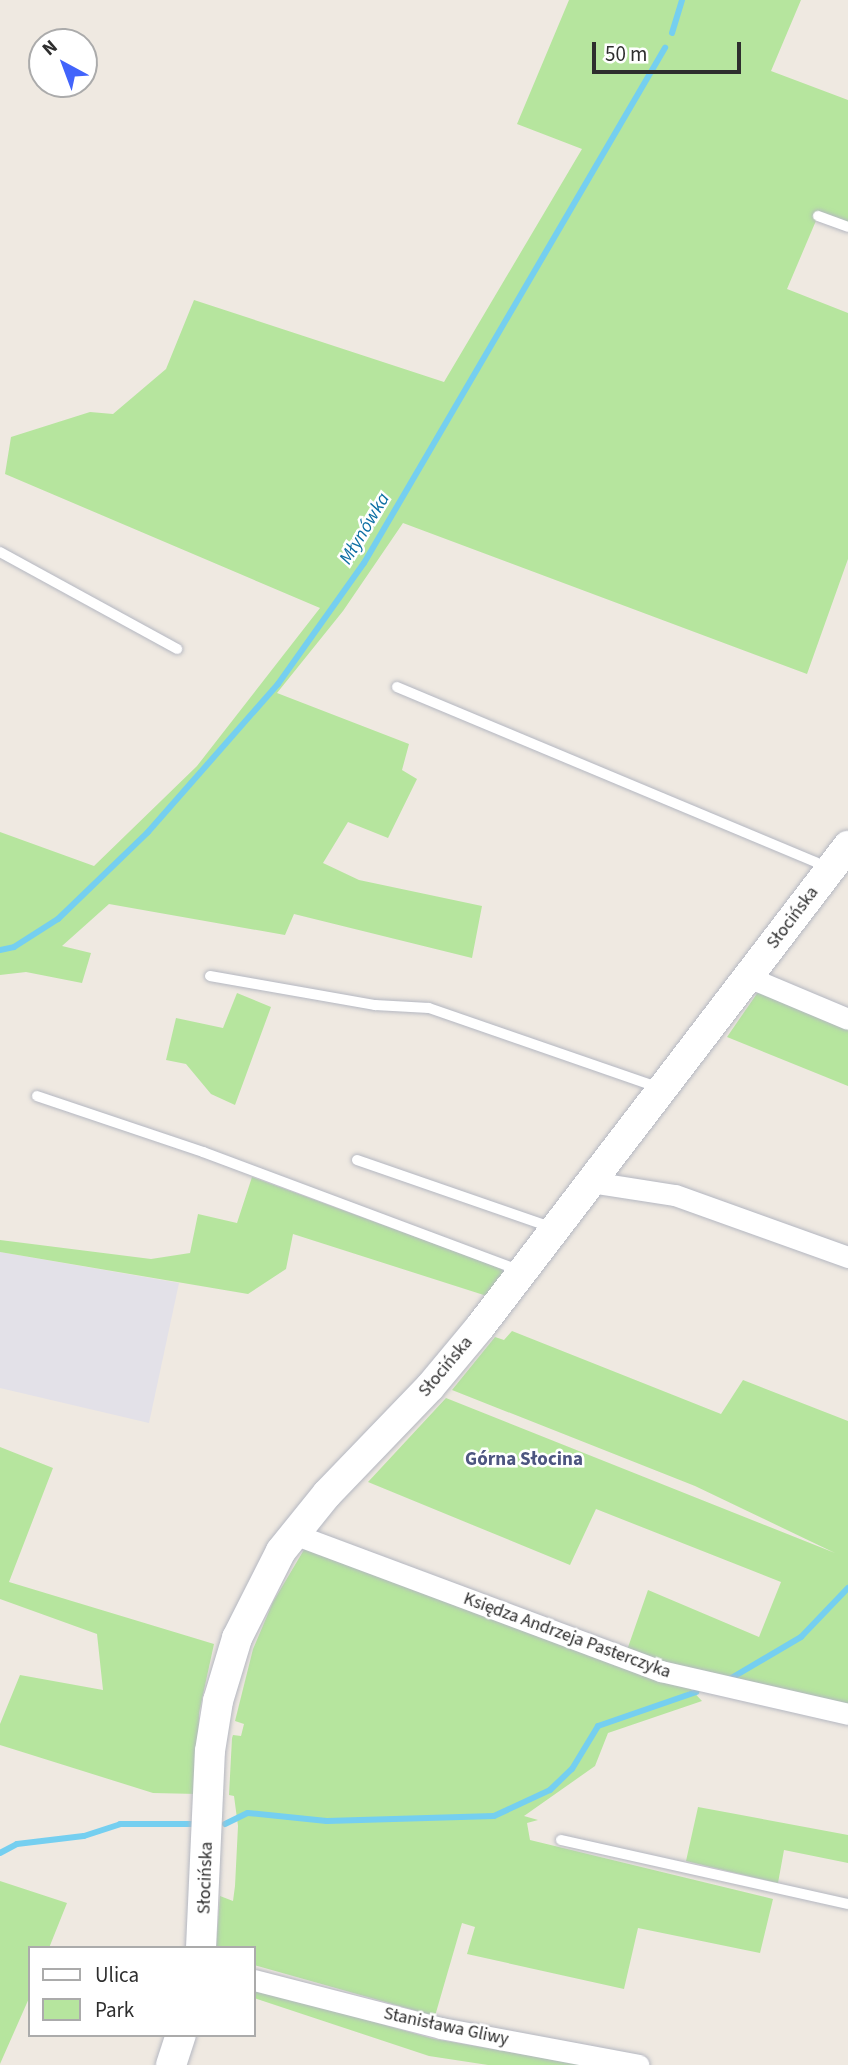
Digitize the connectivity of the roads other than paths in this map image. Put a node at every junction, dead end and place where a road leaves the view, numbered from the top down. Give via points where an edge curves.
1 (818, 216) dead end
2 (848, 227) edge
3 (0, 552) edge
4 (177, 649) dead end
5 (397, 687) dead end
6 (842, 863) edge
7 (210, 976) dead end
8 (748, 976) junction
9 (848, 1020) edge
10 (662, 1089) junction
11 (37, 1096) dead end
12 (357, 1160) dead end
13 (591, 1182) junction
14 (555, 1229) junction
15 (848, 1257) edge
16 (522, 1271) junction
17 (294, 1534) junction
18 (848, 1714) edge
19 (561, 1840) dead end
20 (848, 1904) edge
21 (201, 1946) edge
22 (256, 1981) edge
23 (180, 2037) edge
24 (171, 2065) edge
25 (639, 2065) edge

1 - 2 lane
3 - 4 lane
5 - 6 lane
6 - 8 street, Słocińska
7 - 10 lane via 375,1005 429,1008
8 - 9 street
8 - 10 street, Słocińska
10 - 13 street, Słocińska
11 - 16 lane via 203,1152
12 - 14 lane
13 - 14 street, Słocińska
13 - 15 street via 675,1195
14 - 16 street, Słocińska
16 - 17 street, Słocińska via 430,1387
17 - 18 street, Księdza Andrzeja Pasterczyka via 661,1671
17 - 21 street, Słocińska via 255,1598 218,1701 210,1751
19 - 20 lane
22 - 25 street, Stanisława Gliwy via 441,2028
23 - 24 street

